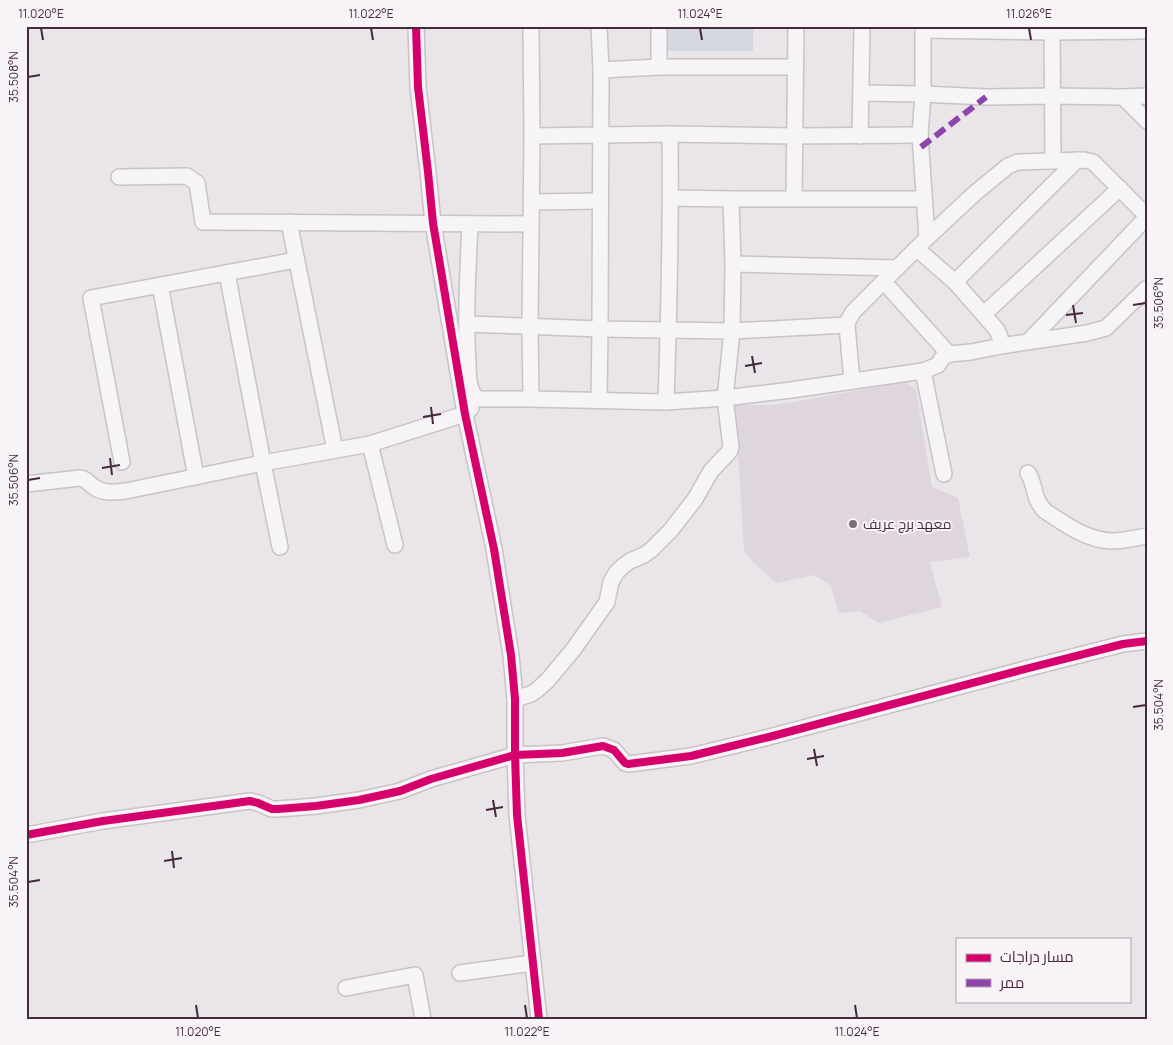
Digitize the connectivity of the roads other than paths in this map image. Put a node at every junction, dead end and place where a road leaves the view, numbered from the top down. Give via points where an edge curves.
1 (416, 26) edge
2 (531, 26) edge
3 (599, 26) edge
4 (659, 26) edge
5 (796, 26) edge
6 (862, 26) edge
7 (923, 28) edge
8 (1052, 29) edge
9 (1125, 29) edge
10 (1147, 31) edge
11 (659, 67) junction
12 (795, 67) junction
13 (601, 70) junction
14 (861, 93) junction
15 (923, 94) junction
16 (1052, 96) junction
17 (1147, 96) edge
18 (1123, 97) junction
19 (1147, 121) edge
20 (670, 134) junction
21 (600, 135) junction
22 (920, 135) junction
23 (532, 136) junction
24 (794, 136) junction
25 (860, 136) junction
26 (1077, 160) junction
27 (1053, 161) junction
28 (119, 176) dead end
29 (1120, 188) junction
30 (671, 198) junction
31 (730, 199) junction
32 (794, 199) junction
33 (924, 199) junction
34 (600, 201) junction
35 (532, 202) junction
36 (1147, 217) edge
37 (288, 222) junction
38 (433, 224) junction
39 (470, 224) junction
40 (530, 224) junction
41 (922, 243) junction
42 (296, 260) junction
43 (733, 264) junction
44 (897, 268) junction
45 (227, 273) junction
46 (884, 282) junction
47 (955, 282) junction
48 (160, 285) junction
49 (1147, 288) edge
50 (984, 314) junction
51 (467, 324) junction
52 (847, 325) junction
53 (530, 326) junction
54 (600, 329) junction
55 (668, 330) junction
56 (732, 331) junction
57 (1030, 341) junction
58 (1001, 346) junction
59 (949, 354) junction
60 (923, 371) junction
61 (852, 381) junction
62 (725, 398) junction
63 (478, 399) junction
64 (531, 399) junction
65 (599, 400) junction
66 (666, 402) junction
67 (465, 414) junction
68 (370, 444) junction
69 (334, 450) junction
70 (122, 462) dead end
71 (263, 463) junction
72 (1028, 473) dead end
73 (944, 474) dead end
74 (196, 477) junction
75 (26, 484) edge
76 (1147, 536) edge
77 (395, 545) dead end
78 (280, 547) dead end
79 (1147, 640) edge
80 (515, 699) junction
81 (515, 756) junction
82 (26, 835) edge
83 (533, 962) junction
84 (460, 972) dead end
85 (346, 988) dead end
86 (422, 1019) edge
87 (539, 1019) edge

1 - 38 street via 418,87
2 - 23 street
3 - 13 street
4 - 11 street
5 - 12 street
6 - 14 street
7 - 8 street
7 - 15 street
8 - 9 street
8 - 16 street
9 - 10 street
11 - 12 street
11 - 13 street
12 - 24 street
13 - 21 street
14 - 15 street
14 - 25 street
15 - 16 street
15 - 22 street
16 - 18 street
16 - 27 street
17 - 18 street
18 - 19 street
20 - 21 street
20 - 24 street
20 - 30 street
21 - 23 street
21 - 34 street
22 - 25 street
22 - 33 street
23 - 35 street
24 - 25 street
24 - 32 street
26 - 27 street
26 - 29 street via 1094,162
26 - 47 street
27 - 41 street via 1018,162 1008,166
28 - 37 street via 187,176 197,183 204,222
29 - 36 street
29 - 50 street
30 - 31 street
30 - 55 street
31 - 32 street
31 - 43 street
32 - 33 street
33 - 41 street
34 - 35 street
34 - 54 street
35 - 40 street
36 - 57 street
37 - 38 street
37 - 42 street
38 - 39 street
38 - 67 street
39 - 40 street
39 - 51 street
40 - 53 street
41 - 44 street
41 - 47 street
42 - 45 street
42 - 69 street
43 - 44 street
43 - 56 street
44 - 46 street
45 - 48 street
45 - 71 street
46 - 52 street via 857,307
46 - 59 street
47 - 50 street
48 - 70 street via 91,298
48 - 74 street
49 - 57 street via 1106,328
50 - 58 street via 997,330
51 - 53 street
51 - 63 street via 469,378
52 - 56 street
52 - 61 street
53 - 54 street
53 - 64 street
54 - 55 street
54 - 65 street
55 - 56 street
55 - 66 street
56 - 62 street
57 - 58 street
58 - 59 street
59 - 60 street via 938,365
60 - 61 street
60 - 73 street
61 - 62 street
62 - 66 street
62 - 80 street via 729,452 711,471 672,530 658,545 630,561 616,574 607,602 547,681 531,694
63 - 64 street
63 - 67 street
64 - 65 street
65 - 66 street
67 - 68 street
67 - 80 street via 494,549
68 - 69 street
68 - 77 street
69 - 71 street
71 - 74 street
71 - 78 street
72 - 76 street via 1041,507 1074,530 1111,541
74 - 75 street via 106,493 85,479
79 - 81 street via 691,756 628,764 614,750 603,746
80 - 81 street
81 - 82 street via 359,800 278,810 250,801
81 - 83 street via 517,815
83 - 84 street
83 - 87 street
85 - 86 street via 415,975

